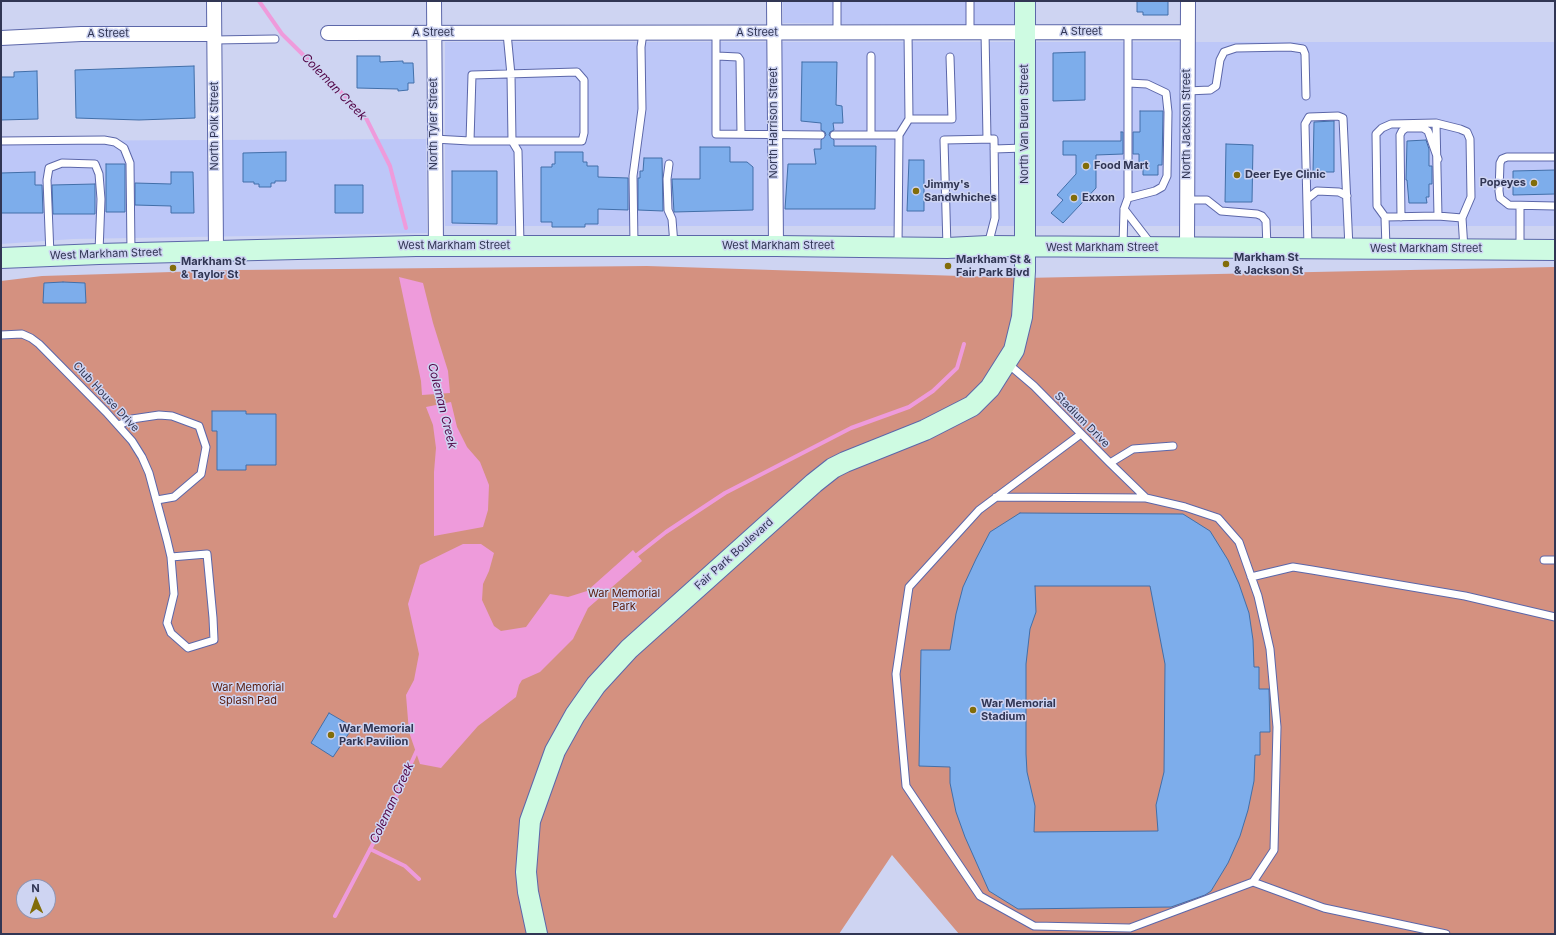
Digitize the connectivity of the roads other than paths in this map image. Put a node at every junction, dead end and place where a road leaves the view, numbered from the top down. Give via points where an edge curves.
1 (214, 1) edge
2 (434, 1) edge
3 (774, 1) edge
4 (837, 1) edge
5 (970, 1) edge
6 (1025, 1) edge
7 (1188, 1) edge
8 (985, 32) junction
9 (1025, 32) junction
10 (1128, 32) junction
11 (1187, 32) junction
12 (328, 33) dead end
13 (434, 33) junction
14 (508, 33) junction
15 (643, 33) junction
16 (716, 33) junction
17 (774, 33) junction
18 (837, 33) junction
19 (908, 33) junction
20 (970, 33) junction
21 (214, 37) junction
22 (1, 38) edge
23 (276, 39) dead end
24 (716, 56) junction
25 (871, 56) dead end
26 (950, 56) dead end
27 (511, 75) junction
28 (1128, 83) junction
29 (1187, 91) junction
30 (1306, 96) dead end
31 (909, 119) junction
32 (1436, 123) junction
33 (741, 134) junction
34 (774, 134) junction
35 (821, 135) dead end
36 (834, 135) dead end
37 (871, 135) junction
38 (898, 135) junction
39 (434, 139) junction
40 (987, 139) junction
41 (1, 141) edge
42 (470, 141) junction
43 (512, 141) junction
44 (1025, 148) junction
45 (994, 149) junction
46 (1555, 158) edge
47 (1438, 159) junction
48 (669, 164) dead end
49 (1347, 196) junction
50 (1128, 198) junction
51 (1307, 199) junction
52 (1188, 200) junction
53 (1520, 206) junction
54 (1555, 206) edge
55 (1124, 209) junction
56 (1438, 216) junction
57 (1385, 217) junction
58 (1401, 217) junction
59 (1462, 218) junction
60 (436, 246) junction
61 (520, 246) junction
62 (634, 246) junction
63 (674, 246) junction
64 (776, 246) junction
65 (988, 246) junction
66 (898, 247) junction
67 (1187, 247) junction
68 (947, 248) junction
69 (1025, 248) junction
70 (1122, 248) junction
71 (1154, 248) junction
72 (1267, 248) junction
73 (1308, 248) junction
74 (1349, 248) junction
75 (1386, 248) junction
76 (1464, 249) junction
77 (216, 250) junction
78 (1520, 250) junction
79 (1555, 250) edge
80 (131, 253) junction
81 (99, 254) junction
82 (50, 256) junction
83 (1, 258) edge
84 (1, 335) edge
85 (1007, 363) junction
86 (119, 425) junction
87 (1081, 434) junction
88 (1173, 446) dead end
89 (1110, 463) junction
90 (996, 498) junction
91 (1146, 498) junction
92 (157, 500) junction
93 (171, 557) junction
94 (1544, 560) dead end
95 (1555, 560) edge
96 (1251, 577) junction
97 (1555, 617) edge
98 (1253, 882) junction
99 (537, 934) edge
100 (1446, 934) edge

1 - 21 street, North Polk Street
2 - 13 street, North Tyler Street
3 - 17 street, North Harrison Street
4 - 18 lane
5 - 20 lane
6 - 9 main road, North Van Buren Street
7 - 11 street, North Jackson Street
8 - 9 street, A Street
8 - 20 street, A Street
8 - 40 lane
9 - 10 street, A Street
9 - 44 main road, North Van Buren Street
10 - 11 street, A Street
10 - 28 lane
11 - 29 street, North Jackson Street
12 - 13 street, A Street
13 - 14 street, A Street
13 - 39 street, North Tyler Street
14 - 15 street, A Street
14 - 27 lane
15 - 16 street, A Street
15 - 62 lane via 642,109 633,176
16 - 17 street, A Street
16 - 24 lane
17 - 18 street, A Street
17 - 34 street, North Harrison Street
18 - 19 street, A Street
19 - 20 street, A Street
19 - 31 lane
21 - 22 street, A Street via 81,34
21 - 23 lane
21 - 77 street, North Polk Street
24 - 33 lane via 738,57 740,60
24 - 33 lane via 716,134
25 - 37 lane
26 - 31 lane via 952,120
27 - 42 lane via 472,75
27 - 43 lane
27 - 43 lane via 577,72 584,80 582,141
28 - 50 lane
28 - 50 lane via 1147,84 1166,92 1168,119 1167,176 1162,186 1155,191
29 - 30 lane via 1210,90 1216,86 1220,60 1224,52 1236,48 1290,47 1303,49 1306,54
29 - 52 street, North Jackson Street
31 - 38 lane
32 - 47 lane
32 - 57 lane via 1391,124 1376,134 1377,206
32 - 59 lane via 1467,132 1470,139 1471,197
33 - 34 lane
34 - 35 lane
34 - 64 street, North Harrison Street
36 - 37 lane
37 - 38 lane
38 - 66 lane
39 - 42 lane
39 - 60 street, North Tyler Street
40 - 45 lane via 994,139
40 - 68 lane via 944,140
41 - 80 lane via 104,140 115,142 124,148 130,163
42 - 43 lane
43 - 61 lane via 518,151
44 - 45 lane
44 - 69 main road, North Van Buren Street
45 - 65 lane via 995,218
46 - 53 lane via 1502,159 1500,198 1510,205
47 - 56 lane
47 - 58 lane via 1428,131 1423,128 1406,128 1402,131
48 - 63 lane via 668,210 672,219
49 - 51 lane via 1339,192 1317,191
49 - 51 lane via 1343,118 1309,117 1305,124
49 - 74 lane
50 - 55 lane
51 - 73 lane
52 - 67 street, North Jackson Street
52 - 72 lane via 1207,200 1221,210 1231,213 1262,216 1266,221
53 - 54 lane
53 - 78 lane
55 - 70 lane
55 - 71 lane
56 - 58 lane
56 - 59 lane
57 - 58 lane
57 - 75 lane
59 - 76 lane
60 - 61 main road, West Markham Street
60 - 77 main road, West Markham Street
61 - 62 main road, West Markham Street
62 - 63 main road, West Markham Street
63 - 64 main road, West Markham Street
64 - 66 main road, West Markham Street
65 - 68 main road, West Markham Street
65 - 69 main road, West Markham Street
66 - 68 main road, West Markham Street
67 - 71 main road, West Markham Street
67 - 72 main road, West Markham Street
69 - 70 main road, West Markham Street
69 - 85 main road, Fair Park Boulevard via 1022,318 1014,350
70 - 71 main road, West Markham Street
72 - 73 main road, West Markham Street
73 - 74 main road, West Markham Street
74 - 75 main road, West Markham Street
75 - 76 main road, West Markham Street
76 - 78 main road, West Markham Street
77 - 80 main road, West Markham Street
78 - 79 main road, West Markham Street
80 - 81 main road, West Markham Street
81 - 82 main road, West Markham Street
81 - 82 lane via 101,199 99,174 95,164 62,163 50,168 47,180
82 - 83 main road, West Markham Street
84 - 86 lane, Club House Drive via 22,334 39,344
85 - 87 lane, Stadium Drive via 1034,386
85 - 99 main road, Fair Park Boulevard via 988,391 972,406 925,430 833,468 793,501 635,645 596,685 574,715 555,751 530,821 526,872
86 - 92 lane, Club House Drive via 142,457
86 - 92 lane via 132,419 160,415 172,416 199,426 206,447 201,474 174,497
87 - 89 lane, Stadium Drive
87 - 90 lane
88 - 89 lane, Stadium Drive via 1133,449
89 - 91 lane
90 - 91 lane
90 - 98 lane via 979,510 909,587 896,674 906,786 980,896 1034,926 1130,928
91 - 96 lane via 1184,506 1218,518 1239,542
92 - 93 lane, Club House Drive
93 - 93 lane, Club House Drive via 207,554 214,640 188,648 171,633 167,623 174,594
94 - 95 lane
96 - 97 lane via 1293,567 1465,596
96 - 98 lane via 1270,649 1277,728 1274,850
98 - 100 lane via 1324,908

